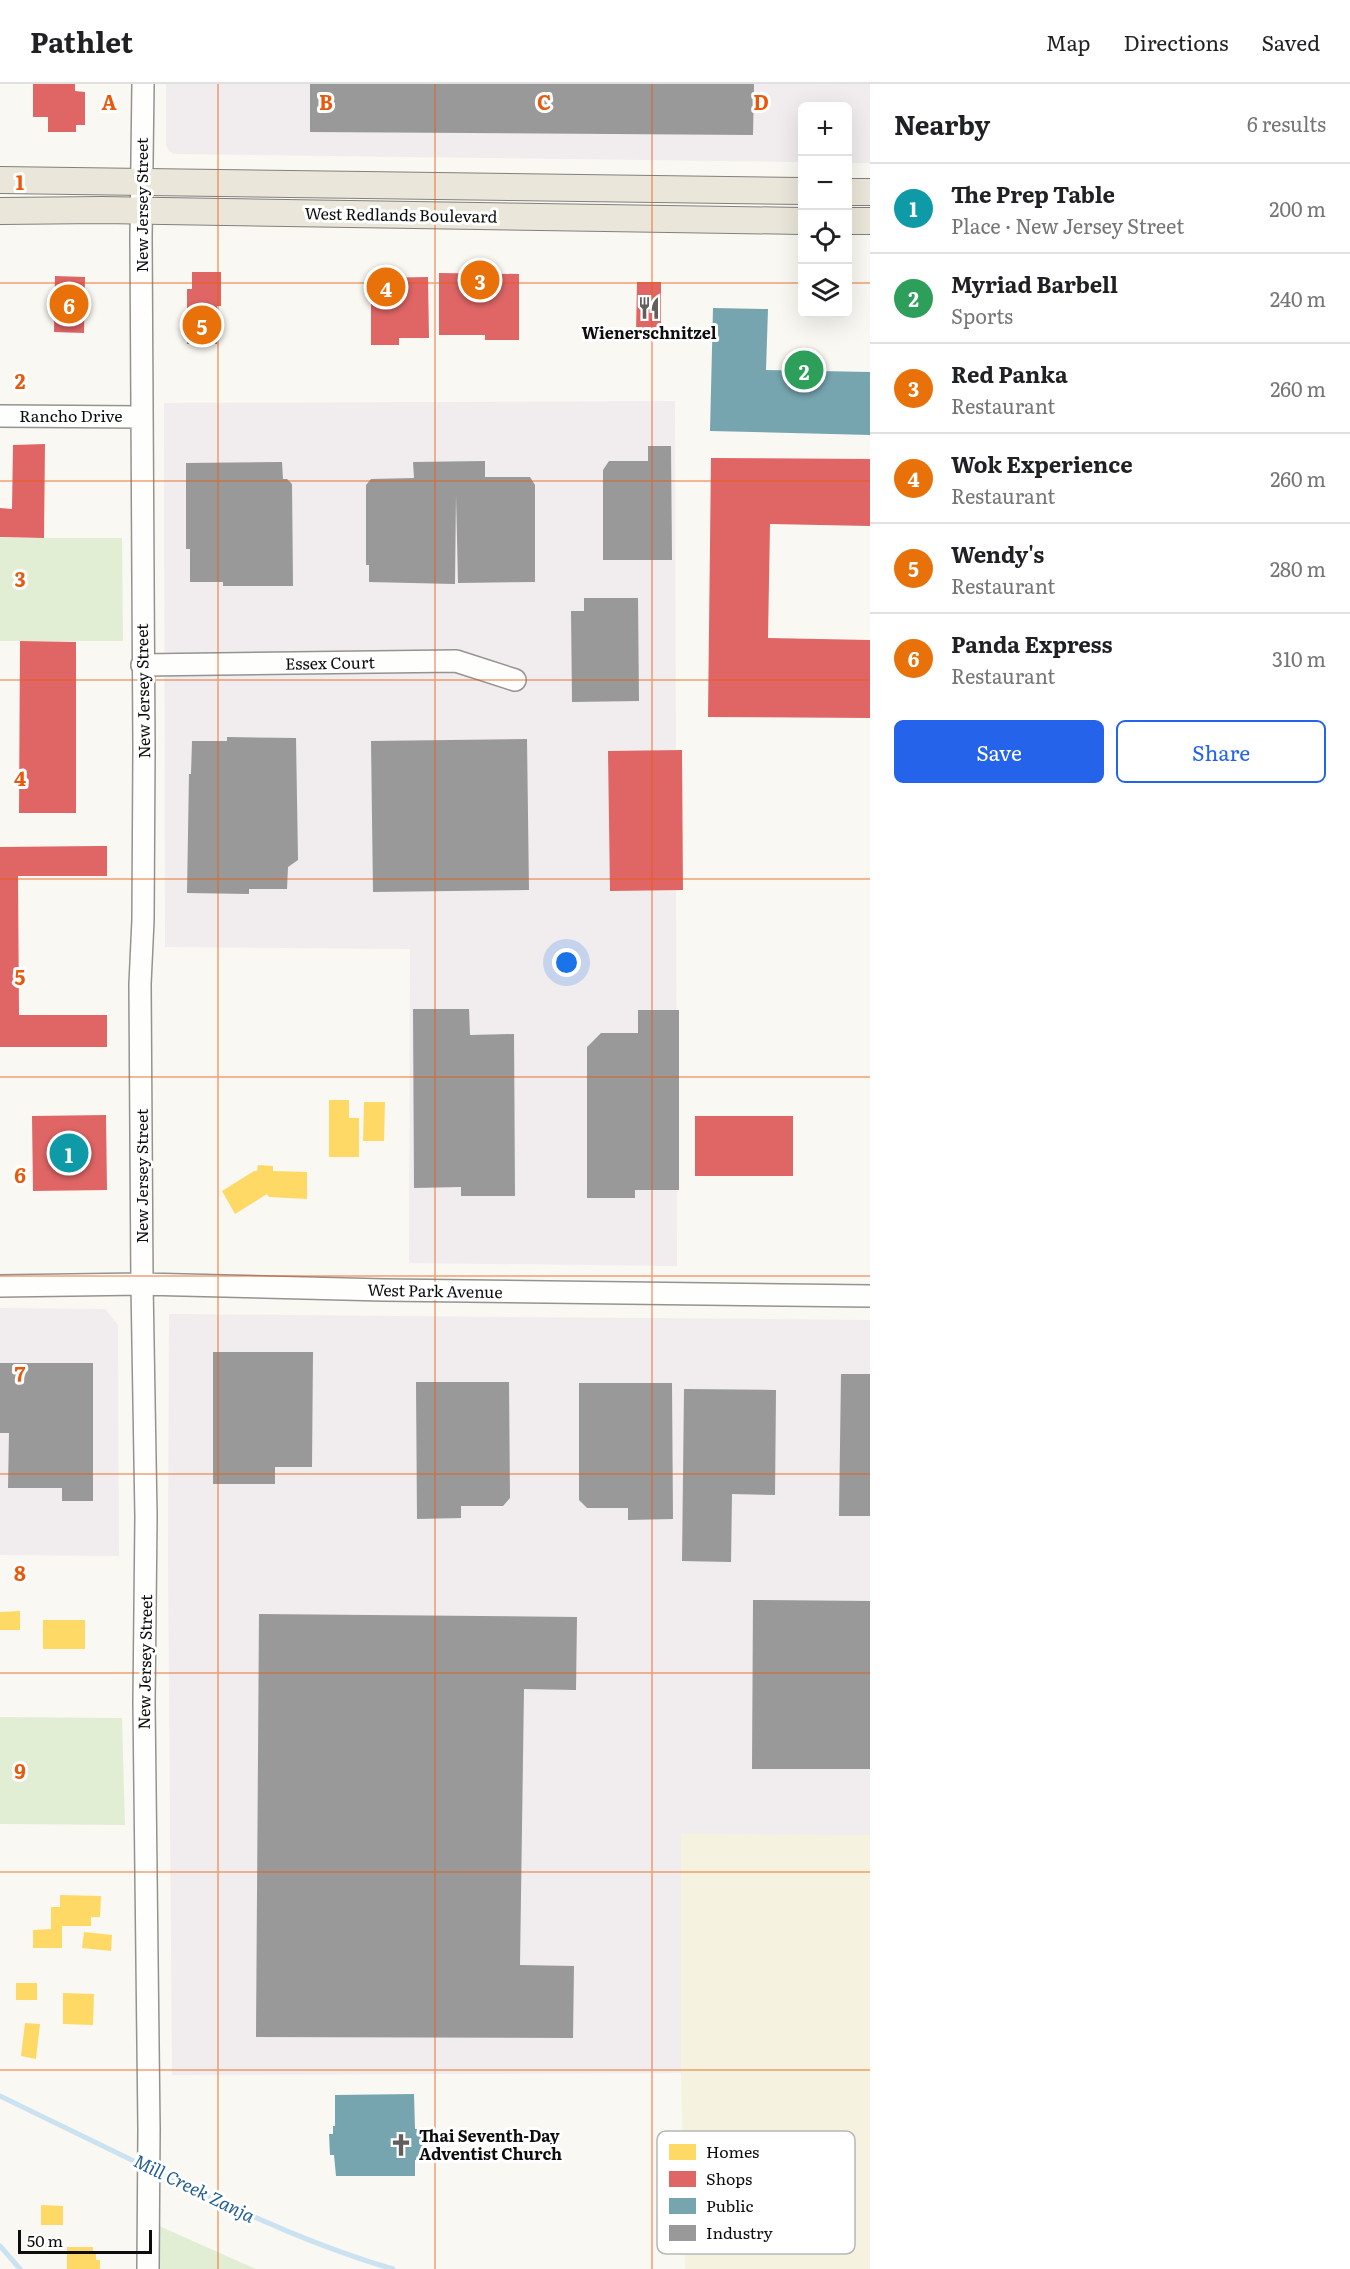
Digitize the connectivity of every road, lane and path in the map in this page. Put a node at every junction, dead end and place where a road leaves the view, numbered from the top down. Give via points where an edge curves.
1 (143, 84) edge
2 (0, 180) edge
3 (142, 181) junction
4 (798, 191) edge
5 (0, 211) edge
6 (141, 211) junction
7 (798, 220) edge
8 (852, 221) edge
9 (870, 221) edge
10 (0, 416) edge
11 (142, 417) junction
12 (142, 665) junction
13 (515, 680) dead end
14 (142, 1284) junction
15 (0, 1286) edge
16 (870, 1296) edge
17 (148, 2269) edge

1 - 3 street, New Jersey Street
2 - 3 main road, West Redlands Boulevard
3 - 4 main road, West Redlands Boulevard
3 - 6 street, New Jersey Street
5 - 6 main road, West Redlands Boulevard
6 - 7 main road, West Redlands Boulevard
6 - 11 street, New Jersey Street
8 - 9 main road
10 - 11 street, Rancho Drive
11 - 12 street, New Jersey Street
12 - 13 street, Essex Court via 456,661
12 - 14 street, New Jersey Street
14 - 15 street, West Park Avenue
14 - 16 street, West Park Avenue
14 - 17 street, New Jersey Street

